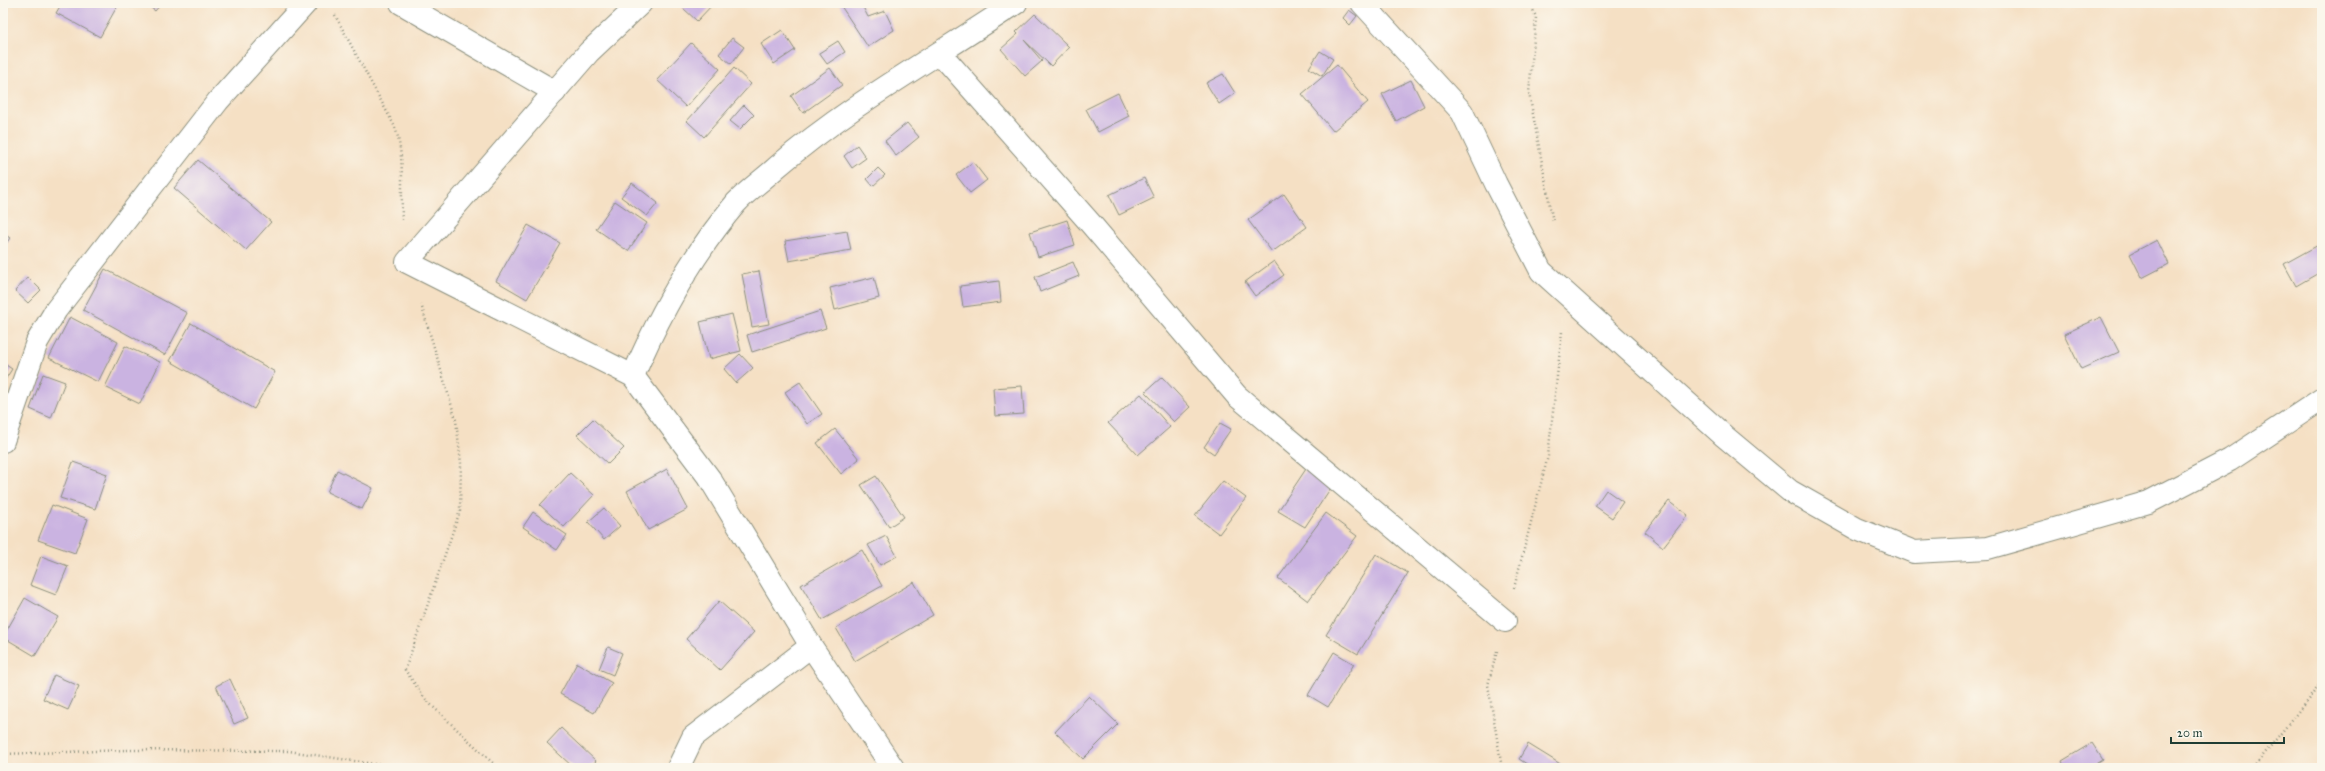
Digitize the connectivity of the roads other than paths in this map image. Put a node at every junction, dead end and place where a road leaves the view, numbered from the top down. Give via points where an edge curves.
1 (306, 3) edge
2 (401, 3) edge
3 (641, 3) edge
4 (1016, 3) edge
5 (1362, 3) edge
6 (940, 53) junction
7 (555, 92) junction
8 (633, 376) junction
9 (2322, 399) edge
10 (3, 441) edge
11 (1505, 621) road end
12 (811, 646) junction
13 (678, 768) edge
14 (893, 768) edge

1 - 10 street via 218,101 56,310 37,342
2 - 7 street
3 - 7 street via 589,52
4 - 6 street
5 - 9 street via 1462,112 1541,271 1724,436 1790,491 1857,530 1914,552 1988,548 2149,502 2230,460
6 - 8 street via 802,146 737,202 687,272 658,322
6 - 11 street via 1091,224 1237,396
7 - 8 street via 407,262
8 - 12 street via 710,479
12 - 13 street via 693,737
12 - 14 street

